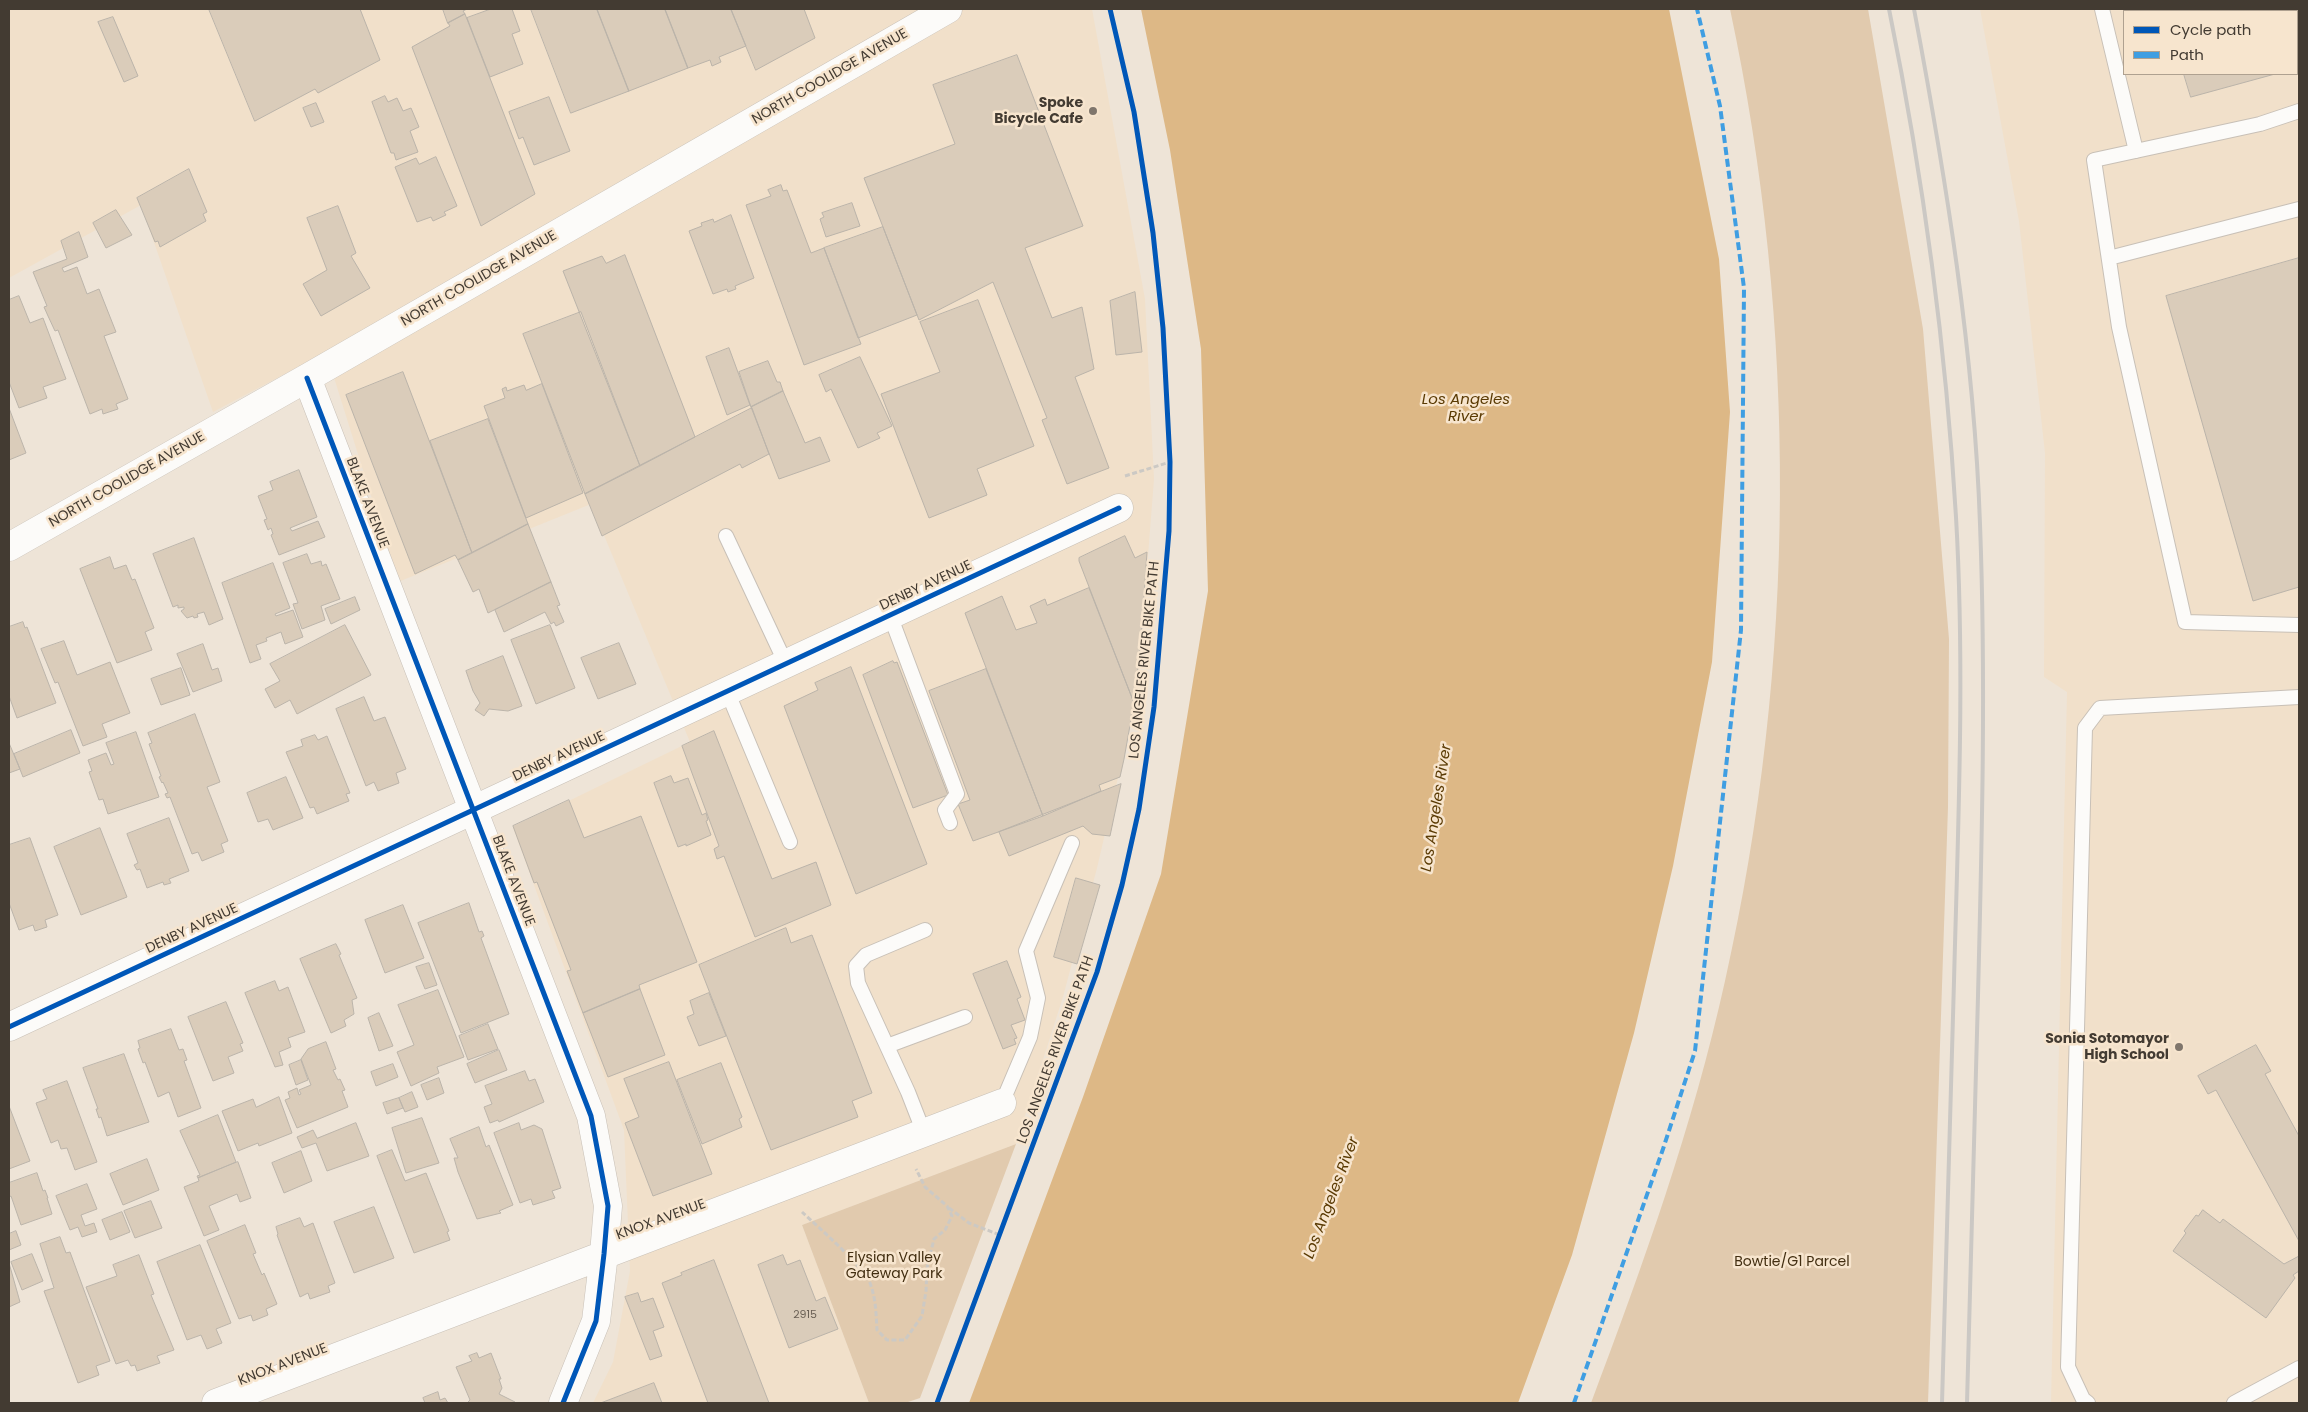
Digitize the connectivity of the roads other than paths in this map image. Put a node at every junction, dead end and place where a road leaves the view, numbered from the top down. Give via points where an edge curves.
1 (948, 9) edge
2 (2102, 9) edge
3 (2299, 111) edge
4 (2136, 151) junction
5 (2299, 209) edge
6 (2109, 258) junction
7 (307, 378) junction
8 (1119, 508) dead end
9 (726, 536) dead end
10 (9, 547) edge
11 (890, 615) junction
12 (2299, 625) edge
13 (786, 664) junction
14 (727, 691) junction
15 (2299, 697) edge
16 (474, 809) junction
17 (950, 823) dead end
18 (790, 842) dead end
19 (1072, 842) dead end
20 (925, 930) dead end
21 (965, 1016) dead end
22 (9, 1027) edge
23 (887, 1046) junction
24 (1002, 1103) joint
25 (913, 1138) junction
26 (604, 1254) junction
27 (2299, 1368) edge
28 (216, 1403) edge
29 (563, 1403) edge
30 (2088, 1403) edge
31 (2234, 1403) edge

1 - 7 street, NORTH COOLIDGE AVENUE
2 - 4 lane
3 - 4 lane via 2260,124
4 - 6 lane via 2094,160
5 - 6 lane
6 - 12 lane via 2119,327 2185,622
7 - 10 street, NORTH COOLIDGE AVENUE
7 - 16 street, BLAKE AVENUE
8 - 11 street, DENBY AVENUE
9 - 13 lane
11 - 13 street, DENBY AVENUE
11 - 17 lane via 957,794 945,810
13 - 14 street, DENBY AVENUE
14 - 16 street, DENBY AVENUE
14 - 18 lane
15 - 30 lane via 2100,708 2086,728 2068,1367 2083,1400
16 - 22 street, DENBY AVENUE
16 - 26 street, BLAKE AVENUE via 591,1116 608,1206
19 - 24 lane via 1026,951 1038,998 1030,1037
20 - 23 lane via 866,955 856,966 858,983
21 - 23 lane
23 - 25 lane
24 - 25 street, KNOX AVENUE
25 - 26 street, KNOX AVENUE
26 - 28 street, KNOX AVENUE
26 - 29 street, BLAKE AVENUE via 596,1321
27 - 31 lane

